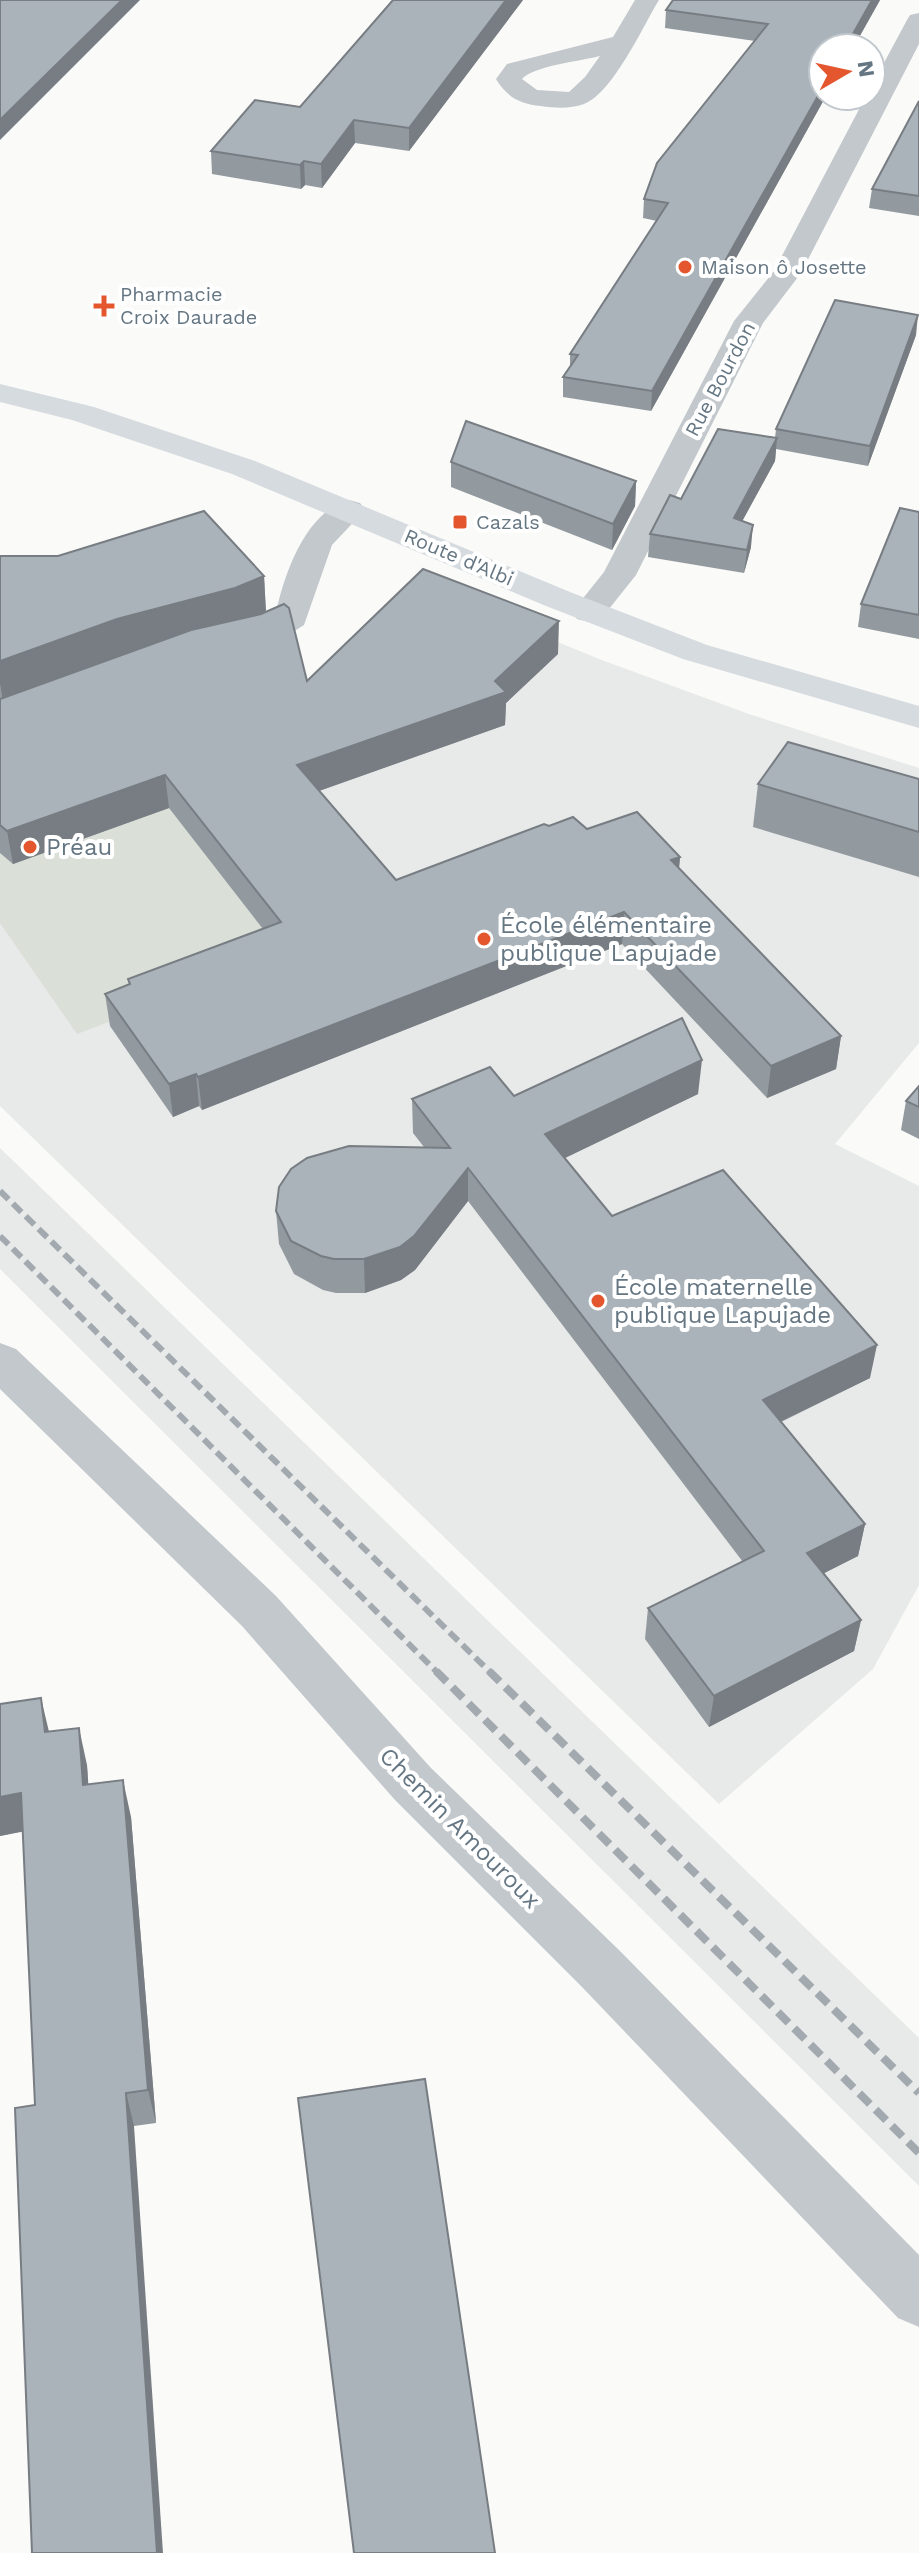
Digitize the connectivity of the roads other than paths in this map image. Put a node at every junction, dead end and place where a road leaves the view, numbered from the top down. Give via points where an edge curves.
1 (647, 0) edge
2 (914, 10) edge
3 (621, 42) dead end
4 (0, 393) edge
5 (349, 510) junction
6 (589, 612) junction
7 (211, 647) edge
8 (919, 717) edge
9 (0, 1361) edge
10 (919, 2297) edge

1 - 3 street
2 - 6 street, Rue Bourdon via 787,273 749,321 619,575
4 - 5 main road, Route d'Albi via 144,432
5 - 6 main road, Route d'Albi
5 - 7 street via 317,541 292,618 251,638
6 - 8 main road, Route d'Albi via 695,652
9 - 10 street, Chemin Amouroux via 259,1611 413,1784

